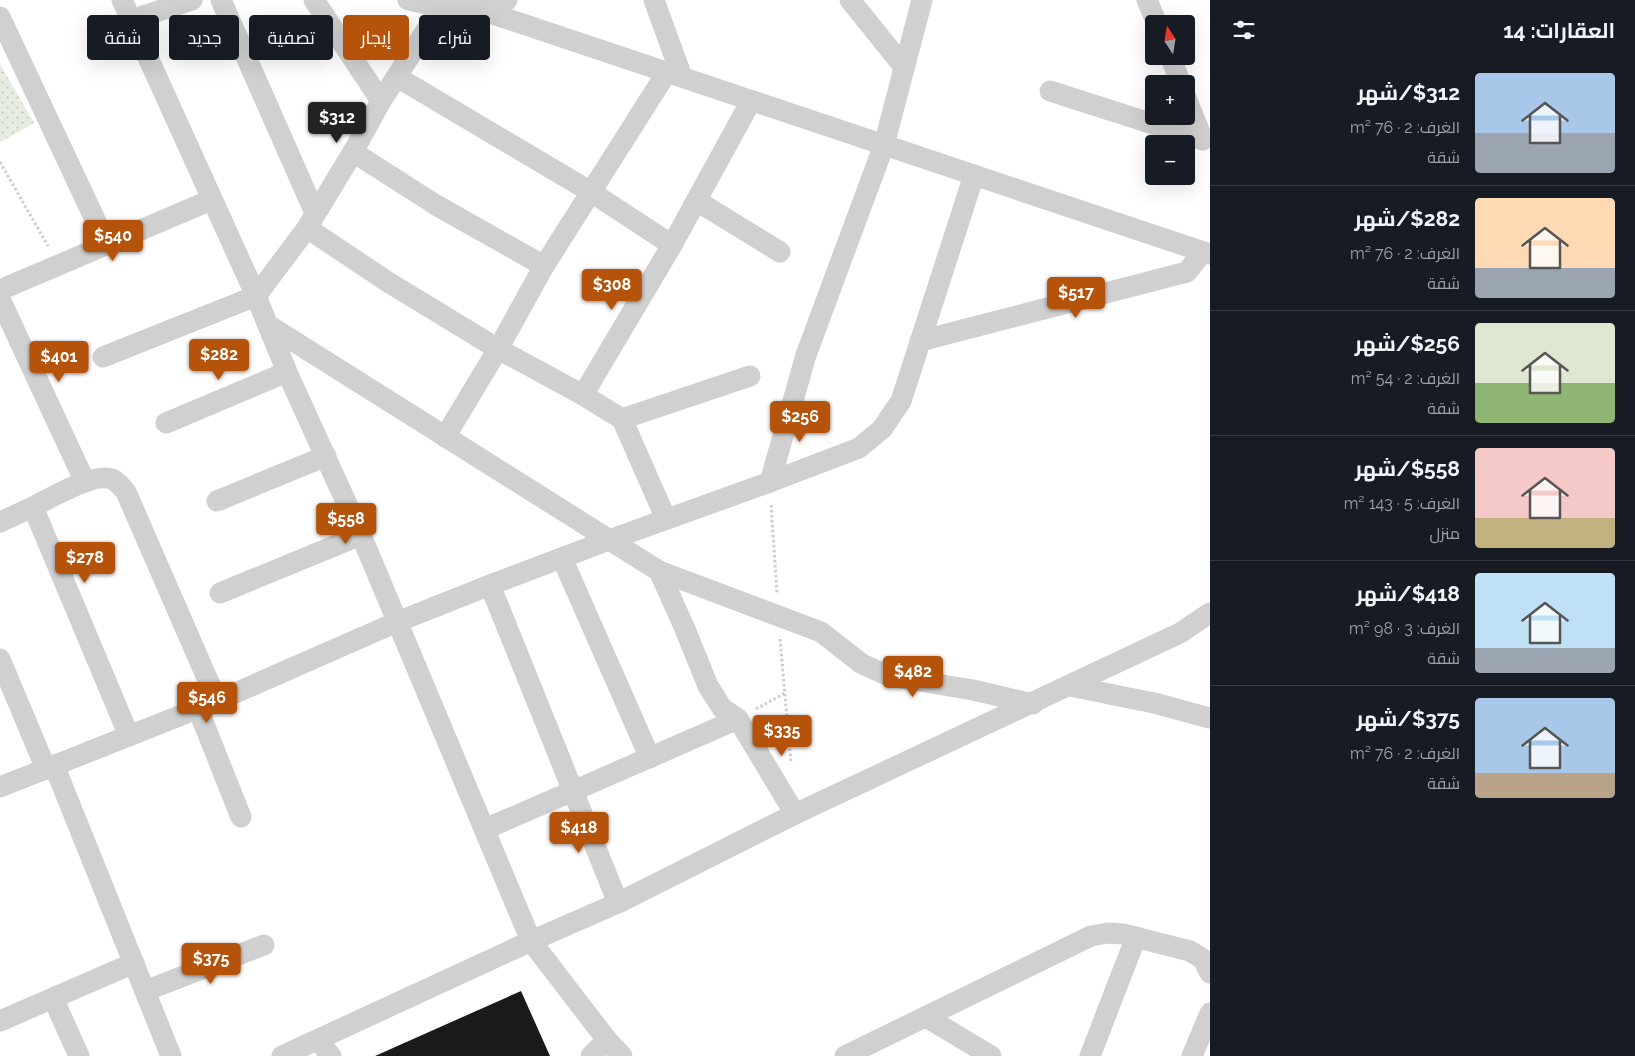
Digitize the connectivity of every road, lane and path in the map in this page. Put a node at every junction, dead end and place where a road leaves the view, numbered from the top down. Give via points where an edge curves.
1 (122, 0) edge
2 (192, 0) edge
3 (221, 0) edge
4 (314, 0) edge
5 (507, 0) edge
6 (654, 0) edge
7 (850, 0) edge
8 (922, 0) edge
9 (1147, 0) edge
10 (414, 1) edge
11 (441, 7) junction
12 (481, 10) junction
13 (130, 15) edge
14 (147, 15) edge
15 (1153, 15) edge
16 (0, 17) edge
17 (150, 60) edge
18 (904, 67) junction
19 (674, 75) junction
20 (397, 77) junction
21 (1050, 91) dead end
22 (381, 101) junction
23 (751, 101) junction
24 (1195, 117) edge
25 (1207, 142) edge
26 (884, 145) junction
27 (353, 152) junction
28 (0, 162) edge
29 (974, 175) junction
30 (591, 192) junction
31 (211, 200) junction
32 (697, 201) junction
33 (311, 220) junction
34 (106, 245) junction
35 (672, 245) junction
36 (780, 252) dead end
37 (1206, 253) edge
38 (59, 265) junction
39 (544, 266) junction
40 (0, 290) edge
41 (256, 296) junction
42 (0, 299) edge
43 (268, 325) junction
44 (920, 341) junction
45 (498, 349) junction
46 (103, 357) dead end
47 (287, 372) junction
48 (750, 376) dead end
49 (583, 395) junction
50 (622, 419) junction
51 (166, 423) dead end
52 (445, 437) junction
53 (326, 456) junction
54 (85, 482) junction
55 (770, 482) junction
56 (217, 501) dead end
57 (33, 507) junction
58 (666, 519) junction
59 (0, 522) edge
60 (361, 535) junction
61 (609, 540) junction
62 (562, 558) junction
63 (659, 571) junction
64 (490, 585) junction
65 (220, 593) dead end
66 (1210, 613) edge
67 (778, 616) junction
68 (398, 622) junction
69 (0, 659) edge
70 (1070, 686) junction
71 (785, 694) junction
72 (1033, 704) junction
73 (207, 705) junction
74 (1210, 718) edge
75 (738, 719) junction
76 (129, 736) junction
77 (650, 758) junction
78 (50, 767) junction
79 (791, 768) dead end
80 (0, 787) edge
81 (574, 791) junction
82 (795, 814) junction
83 (241, 817) dead end
84 (485, 829) junction
85 (618, 903) junction
86 (1136, 937) junction
87 (531, 941) junction
88 (264, 945) dead end
89 (134, 962) junction
90 (1210, 973) edge
91 (145, 991) junction
92 (53, 998) junction
93 (1210, 1013) edge
94 (926, 1017) junction
95 (0, 1021) edge
96 (607, 1040) junction
97 (324, 1048) edge
98 (78, 1056) edge
99 (171, 1056) edge
100 (282, 1056) edge
101 (591, 1056) edge
102 (622, 1056) edge
103 (846, 1056) edge
104 (991, 1056) edge
105 (1090, 1056) edge
106 (1192, 1056) edge

1 - 13 street
2 - 14 street
3 - 33 street
4 - 22 street
5 - 12 street
6 - 19 street
7 - 18 street
8 - 18 street
9 - 15 street
10 - 11 street
11 - 12 street
11 - 20 street
12 - 19 street
16 - 34 street
17 - 31 street
18 - 26 street
19 - 23 street
19 - 30 street
20 - 22 street
20 - 30 street
21 - 25 street
22 - 27 street
23 - 26 street
23 - 32 street
24 - 25 street
26 - 29 street
26 - 55 street via 806,355
27 - 33 street
27 - 39 street via 436,205
28 - 38 path
29 - 37 street
29 - 44 street
30 - 35 street
30 - 39 street
31 - 34 street
31 - 41 street
32 - 35 street
32 - 36 street
33 - 41 street
33 - 45 street via 388,282
34 - 38 street
35 - 49 street
37 - 44 street via 1187,272
38 - 40 street
39 - 45 street
41 - 43 street
41 - 46 street
42 - 54 street
43 - 47 street
43 - 52 street
44 - 55 street via 901,401 882,430 859,448
45 - 49 street
45 - 52 street
47 - 51 street
47 - 53 street
48 - 50 street
49 - 50 street
50 - 58 street
52 - 61 street
53 - 56 street
53 - 60 street
54 - 57 street
54 - 73 street via 102,477 112,479 126,492
55 - 58 street
55 - 67 path
57 - 59 street
57 - 76 street
58 - 61 street
60 - 65 street
60 - 68 street
61 - 62 street
61 - 63 street
62 - 64 street
62 - 77 street
63 - 67 street
63 - 75 street via 708,686 722,708
64 - 68 street
64 - 81 street
66 - 70 street via 1180,633
67 - 71 path
67 - 72 street via 821,632 862,664 889,676
68 - 73 street
68 - 84 street
69 - 78 street
70 - 72 street
70 - 74 street
71 - 75 path
71 - 79 path
72 - 82 street
73 - 76 street
73 - 83 street
75 - 77 street
75 - 82 street
76 - 78 street
77 - 81 street
78 - 80 street
78 - 89 street
81 - 84 street
81 - 85 street
82 - 85 street
84 - 87 street
85 - 87 street
86 - 90 street via 1190,951 1203,960
86 - 94 street via 1108,933 1091,936
86 - 105 street
87 - 96 street
87 - 97 street
88 - 91 street
89 - 91 street
89 - 92 street
91 - 99 street
92 - 95 street
92 - 98 street
93 - 106 street
94 - 103 street
94 - 104 street
96 - 101 street
96 - 102 street
97 - 100 street

